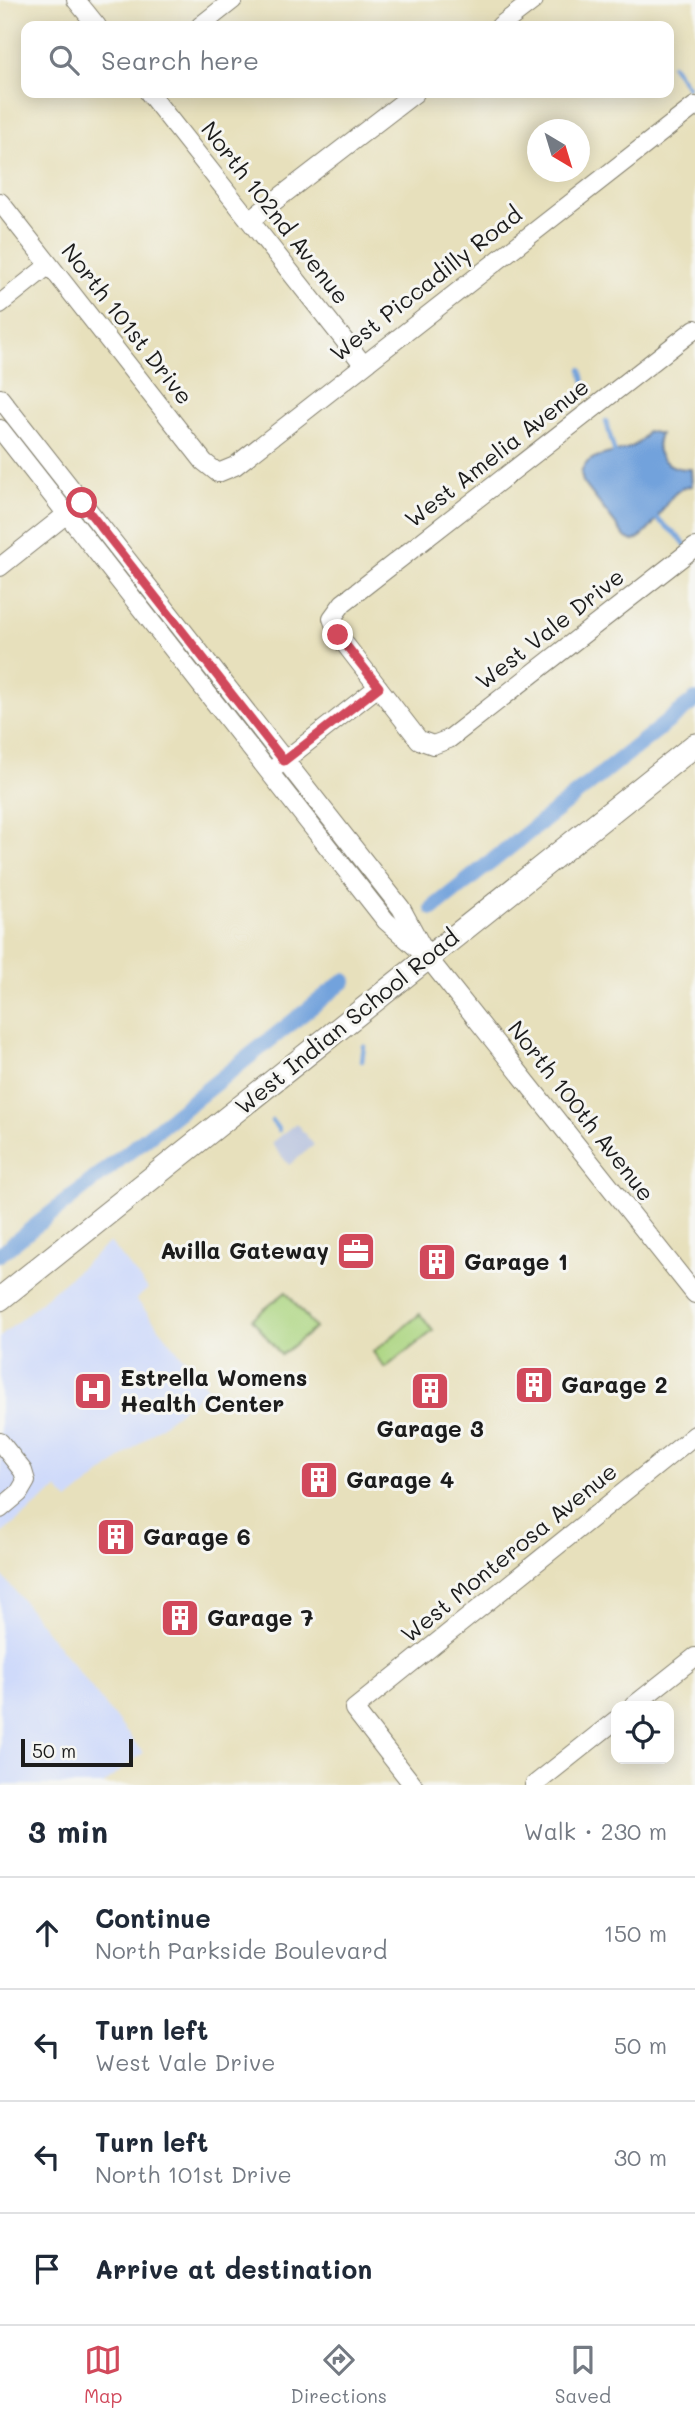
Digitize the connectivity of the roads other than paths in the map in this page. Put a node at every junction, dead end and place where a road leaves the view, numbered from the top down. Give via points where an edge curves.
1 (76, 0) edge
2 (233, 0) edge
3 (534, 0) edge
4 (93, 21) edge
5 (206, 21) edge
6 (507, 21) edge
7 (153, 98) edge
8 (409, 98) edge
9 (695, 106) edge
10 (0, 202) edge
11 (250, 220) junction
12 (49, 265) junction
13 (0, 303) edge
14 (695, 329) edge
15 (363, 364) junction
16 (0, 398) edge
17 (0, 429) edge
18 (218, 472) joint
19 (82, 503) junction
20 (66, 515) junction
21 (695, 547) edge
22 (0, 567) edge
23 (379, 687) junction
24 (695, 745) edge
25 (284, 761) junction
26 (269, 773) junction
27 (428, 958) junction
28 (695, 1294) edge
29 (0, 1299) edge
30 (695, 1436) edge
31 (0, 1442) edge
32 (0, 1509) edge
33 (695, 1657) edge
34 (639, 1701) edge
35 (611, 1724) edge
36 (413, 1785) edge
37 (534, 1785) edge

1 - 4 street
2 - 5 street
3 - 6 street
7 - 11 street, North 102nd Avenue
8 - 11 street
9 - 15 street, West Piccadilly Road
10 - 12 street, North 101st Drive
11 - 15 street, North 102nd Avenue
12 - 13 street
12 - 18 street, North 101st Drive via 204,462
14 - 23 street, West Amelia Avenue via 343,603 332,618 338,635
15 - 18 street, West Piccadilly Road via 235,466
16 - 19 street
17 - 20 street
19 - 20 street
19 - 25 street
20 - 22 street
20 - 26 street
21 - 23 street, West Vale Drive via 449,739 433,745 419,740
23 - 25 street
24 - 27 main road, West Indian School Road
25 - 26 street
25 - 27 street via 401,908
26 - 27 street via 386,921
27 - 28 street, North 100th Avenue
27 - 29 main road, West Indian School Road
30 - 36 street, West Monterosa Avenue via 354,1709
31 - 32 street via 26,1481
33 - 34 street
35 - 37 street

